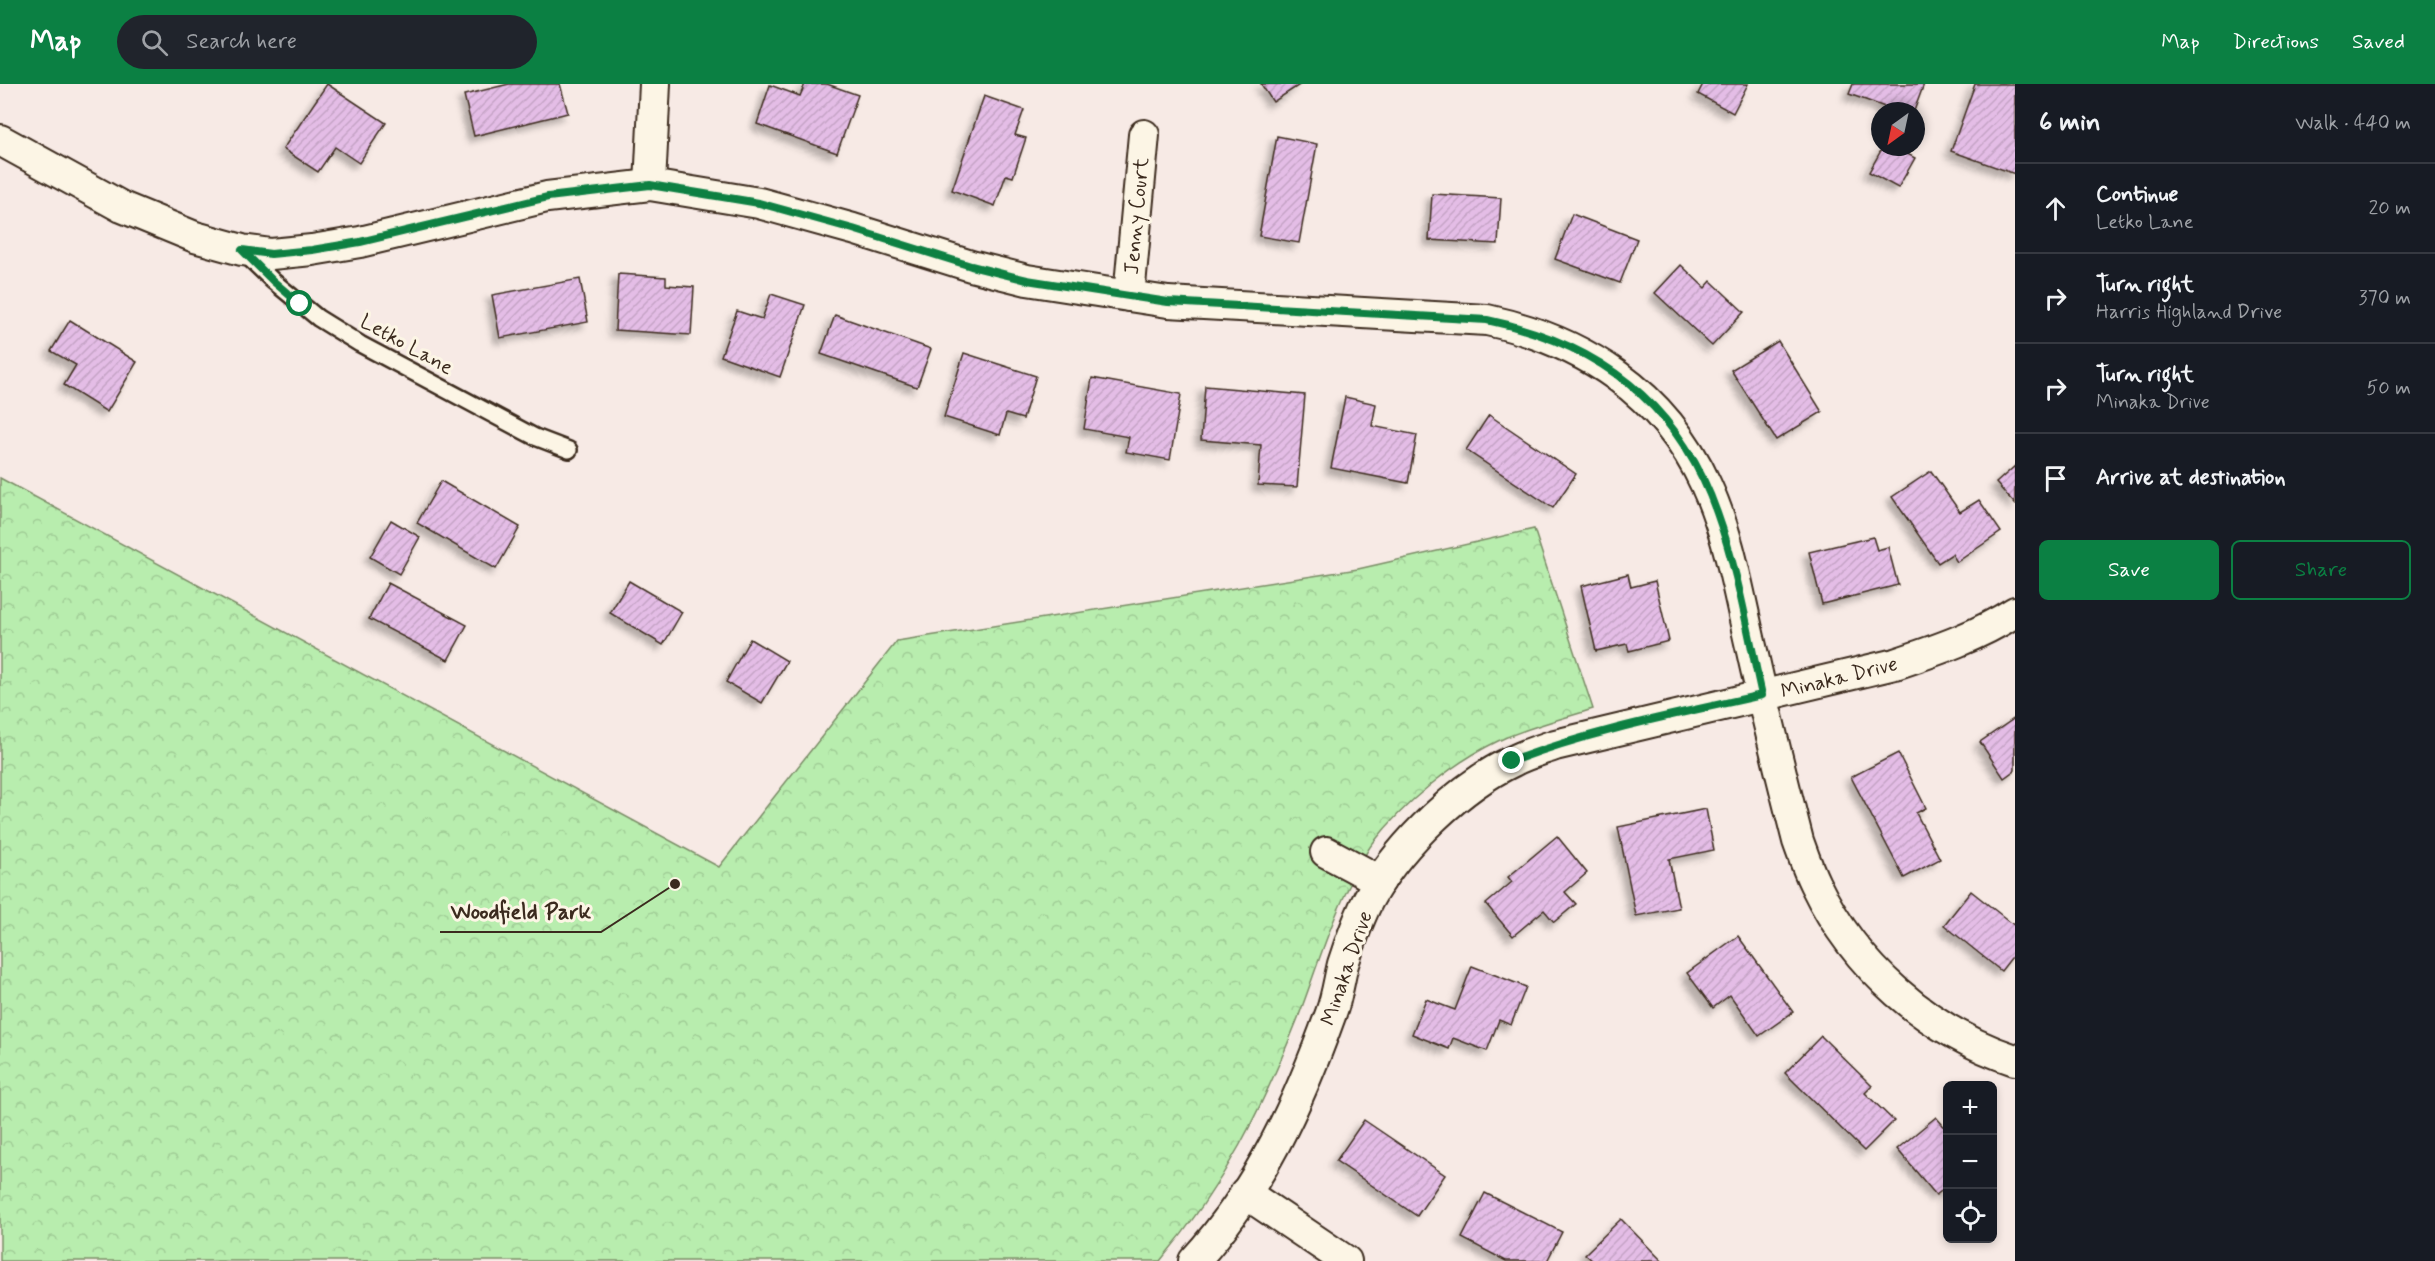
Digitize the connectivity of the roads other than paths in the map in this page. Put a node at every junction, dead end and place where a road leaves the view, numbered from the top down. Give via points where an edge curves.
1 (655, 84) edge
2 (1144, 135) dead end
3 (0, 140) edge
4 (650, 185) junction
5 (242, 250) junction
6 (1129, 296) junction
7 (569, 450) dead end
8 (2015, 612) edge
9 (1762, 695) junction
10 (1326, 852) dead end
11 (1380, 881) junction
12 (2015, 1060) edge
13 (1245, 1193) junction
14 (1194, 1261) edge
15 (1346, 1261) edge

1 - 4 street
2 - 6 street, Jenny Court
3 - 5 street via 122,207 195,237
4 - 5 street via 548,197 312,250 271,254
4 - 6 street via 759,203 1027,280
5 - 7 lane, Letko Lane via 309,311 360,344 535,437
6 - 9 street via 1168,302 1487,320 1558,340 1595,360 1644,397 1687,448 1707,485 1732,563
8 - 9 street, Minaka Drive via 1942,648 1895,664
9 - 11 street, Minaka Drive via 1555,744 1512,761 1441,810
9 - 12 street via 1798,841 1814,882 1860,956 1934,1022 1970,1043
10 - 11 street
11 - 13 street, Minaka Drive via 1344,962 1305,1084
13 - 14 street, Minaka Drive
13 - 15 street

